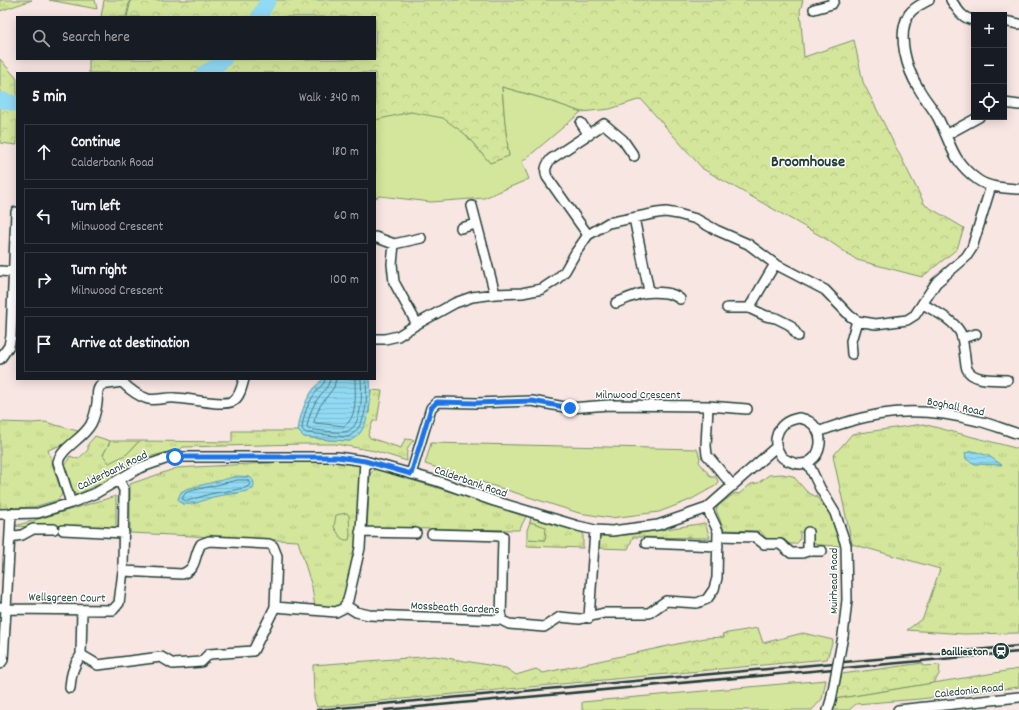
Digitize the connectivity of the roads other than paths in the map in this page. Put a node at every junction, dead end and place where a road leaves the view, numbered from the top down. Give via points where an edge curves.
1 (834, 0) edge
2 (929, 0) edge
3 (951, 0) edge
4 (814, 9) dead end
5 (971, 20) edge
6 (1007, 22) edge
7 (1019, 24) edge
8 (1007, 104) edge
9 (1019, 105) edge
10 (974, 120) edge
11 (581, 123) dead end
12 (589, 134) junction
13 (946, 135) junction
14 (634, 156) dead end
15 (990, 186) junction
16 (1019, 189) edge
17 (472, 206) dead end
18 (16, 212) edge
19 (634, 218) junction
20 (476, 224) junction
21 (461, 228) dead end
22 (588, 235) junction
23 (376, 237) edge
24 (421, 238) dead end
25 (394, 244) junction
26 (775, 264) junction
27 (0, 271) edge
28 (14, 272) junction
29 (649, 291) junction
30 (495, 294) junction
31 (680, 299) dead end
32 (616, 303) dead end
33 (923, 304) junction
34 (727, 308) dead end
35 (749, 308) junction
36 (857, 321) junction
37 (416, 324) junction
38 (976, 334) dead end
39 (798, 336) dead end
40 (962, 338) junction
41 (376, 339) edge
42 (852, 354) dead end
43 (0, 359) edge
44 (244, 380) edge
45 (1007, 380) dead end
46 (708, 406) junction
47 (747, 409) dead end
48 (818, 432) junction
49 (1019, 434) edge
50 (776, 447) junction
51 (365, 461) junction
52 (808, 463) junction
53 (411, 474) junction
54 (119, 480) junction
55 (733, 486) junction
56 (71, 503) junction
57 (707, 508) junction
58 (11, 513) junction
59 (0, 514) edge
60 (595, 530) junction
61 (360, 532) junction
62 (808, 532) dead end
63 (124, 533) junction
64 (416, 534) dead end
65 (432, 534) dead end
66 (10, 536) junction
67 (718, 536) junction
68 (646, 543) dead end
69 (718, 546) junction
70 (808, 551) junction
71 (822, 551) dead end
72 (123, 571) junction
73 (345, 605) junction
74 (275, 607) junction
75 (3, 608) edge
76 (82, 610) junction
77 (589, 618) junction
78 (501, 620) junction
79 (81, 655) junction
80 (0, 664) edge
81 (70, 688) dead end
82 (1019, 697) edge
83 (828, 710) edge
84 (898, 710) edge

1 - 4 street via 832,4
2 - 13 street via 909,14 903,39 910,73 939,118
3 - 5 street via 961,15
6 - 7 street
8 - 9 street
10 - 13 street
11 - 12 street
12 - 14 street via 604,124 623,140
12 - 22 street via 551,159 546,164 545,173
13 - 15 street via 957,161 980,182
15 - 16 street
15 - 33 street via 972,248 966,257 936,283
17 - 20 street
18 - 28 street
19 - 22 street via 608,223
19 - 26 street via 666,212 696,219 748,244
19 - 29 street
20 - 21 street
20 - 30 street
22 - 30 street via 565,271 542,289
23 - 25 street
24 - 25 street
25 - 37 street via 394,282
26 - 35 street
26 - 36 street via 825,290
27 - 28 street
28 - 43 street via 11,336 9,346
29 - 31 street via 675,295
29 - 32 street
30 - 37 street via 472,297 455,303
33 - 36 street via 915,315 907,320 876,324
33 - 40 street via 946,318
34 - 35 street
35 - 39 street via 790,325
36 - 42 street via 851,341
37 - 41 street via 398,336
38 - 40 street
40 - 45 street via 965,358 972,375 978,378
44 - 56 street via 235,400 228,403 165,397 154,400 146,398 122,382 101,385 98,388 97,402 90,424 59,456 58,462
46 - 47 street, Milnwood Crescent
46 - 53 street, Milnwood Crescent via 570,408 532,401 437,402 431,408
46 - 55 street via 707,455
48 - 49 street, Boghall Road via 847,421 884,413 931,411 979,421
48 - 50 street via 813,423 806,419 791,419 779,429
48 - 52 street via 820,447
50 - 52 street via 782,458 798,464
50 - 55 street, Calderbank Road
51 - 53 street, Calderbank Road
51 - 54 street, Calderbank Road via 337,457 171,457 139,468
51 - 61 street
52 - 83 street, Muirhead Road, bridge via 835,513 846,545 847,600 843,636
53 - 60 street, Calderbank Road via 532,513
54 - 56 street, Calderbank Road
54 - 63 street, Wellsgreen Court via 124,490
55 - 57 street, Calderbank Road
56 - 58 street, Calderbank Road via 38,513
57 - 60 street, Calderbank Road via 658,525 612,531
57 - 67 street, Mossbeath Gardens
58 - 59 street, Calderbank Road
58 - 66 street
60 - 77 street
61 - 64 street
61 - 73 street via 360,548
62 - 70 street
63 - 66 street via 33,528 22,535
63 - 72 street, Wellsgreen Court
65 - 78 street via 503,536
66 - 75 street
67 - 69 street, Mossbeath Gardens
67 - 70 street via 755,537 764,544 780,544 791,553
68 - 69 street
69 - 77 street, Mossbeath Gardens via 717,578 708,599 697,603 666,601 650,613 604,613
70 - 71 street
72 - 74 street via 182,574 188,572 194,566 201,544 208,541 269,544 273,546 277,556
72 - 76 street, Wellsgreen Court via 119,603 113,610
73 - 74 street via 336,612
73 - 78 street, Mossbeath Gardens via 356,612 369,615
74 - 79 street via 253,650 209,654 201,662 173,664 161,658 98,665
75 - 76 street, Wellsgreen Court
75 - 80 street via 3,660
76 - 79 street
77 - 78 street, Mossbeath Gardens via 560,617 544,627 509,624
79 - 81 street via 75,663
82 - 84 street, Caledonia Road

